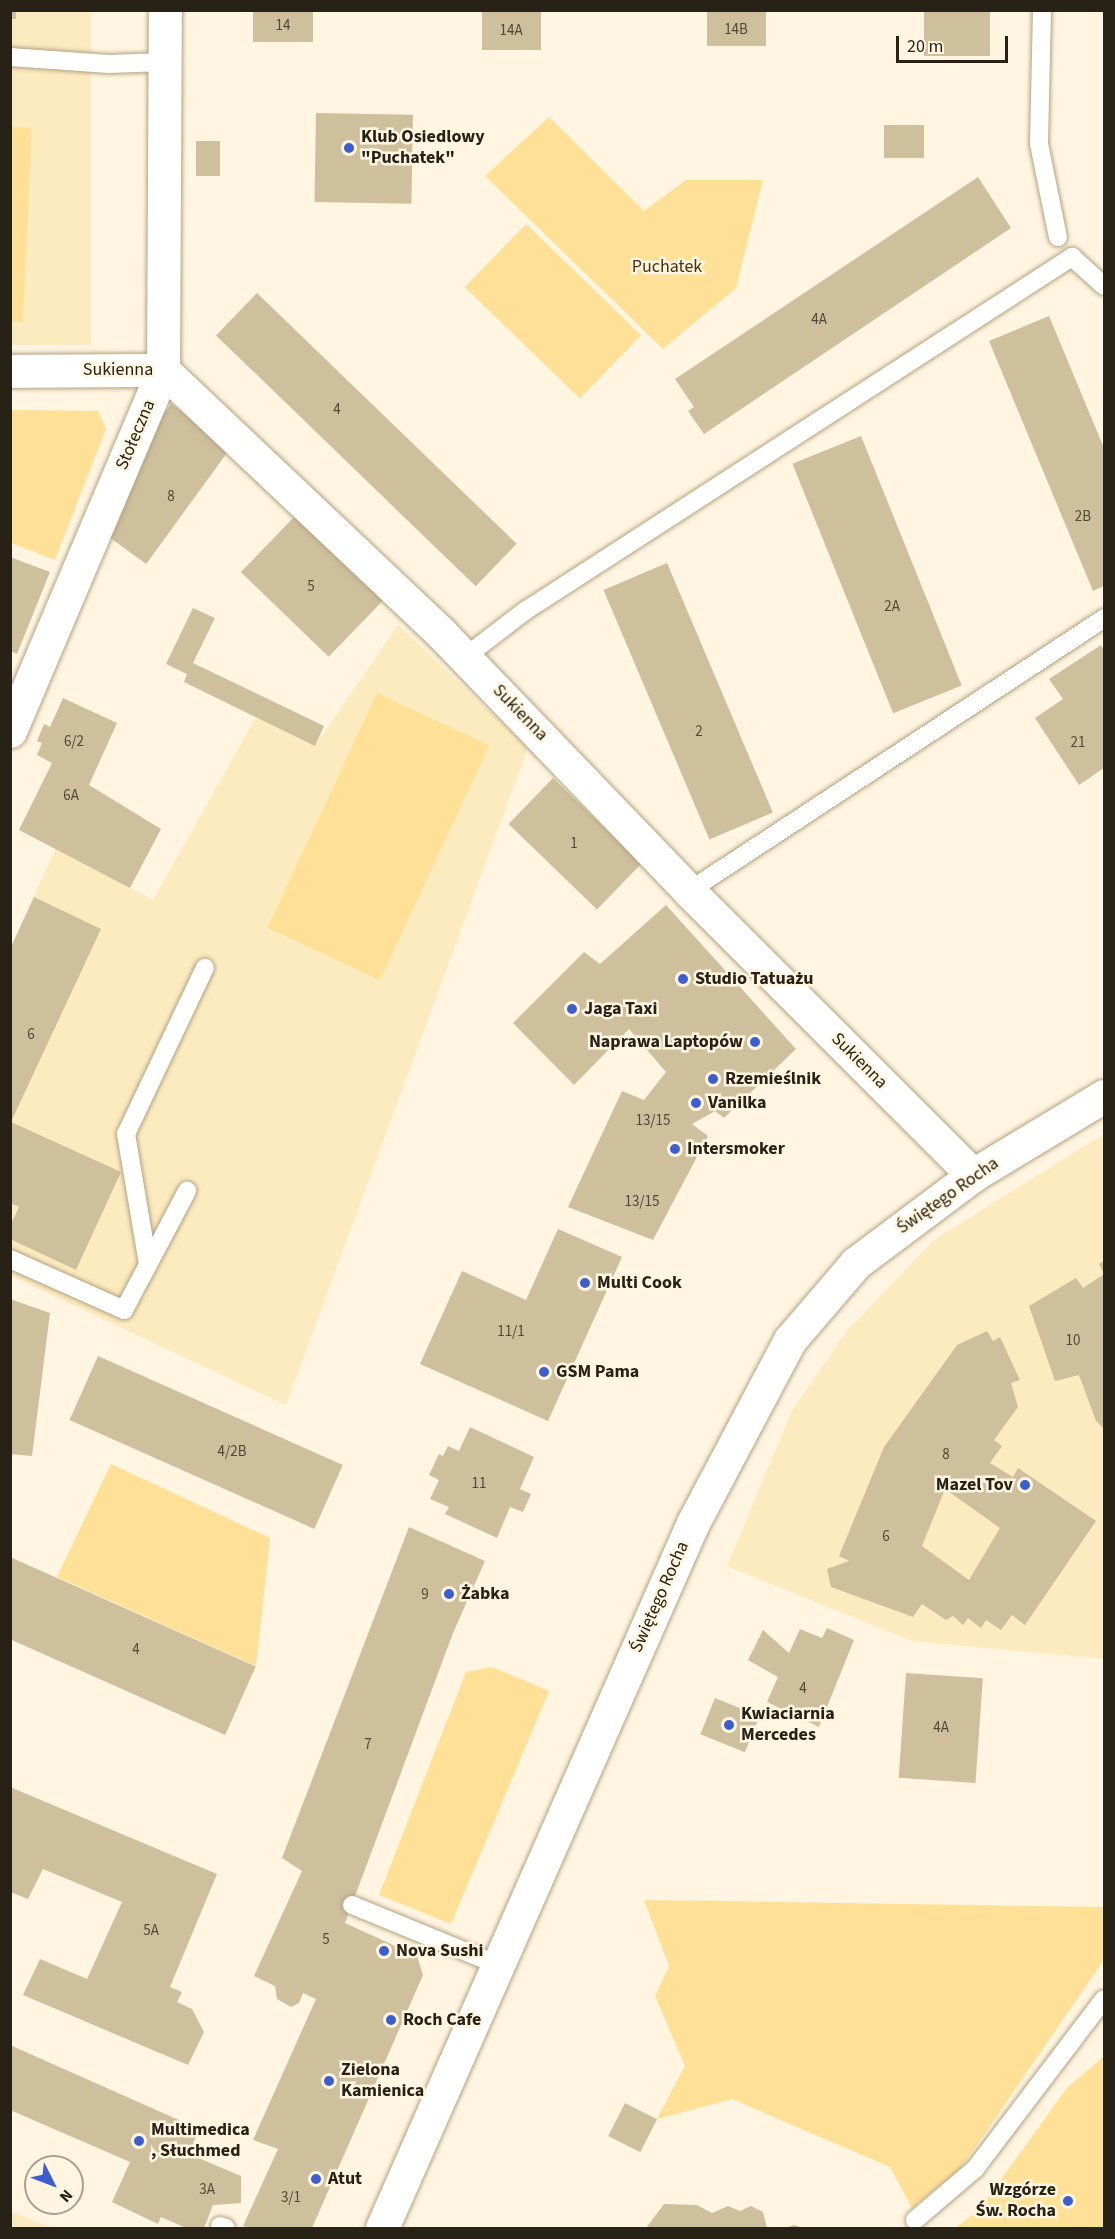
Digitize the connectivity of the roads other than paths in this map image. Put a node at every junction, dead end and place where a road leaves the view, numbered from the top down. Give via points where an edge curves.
1 (165, 10) edge
2 (1042, 10) edge
3 (10, 57) edge
4 (165, 62) junction
5 (1058, 237) dead end
6 (1104, 286) edge
7 (10, 370) edge
8 (163, 370) junction
9 (1104, 618) edge
10 (465, 657) junction
11 (11, 729) edge
12 (689, 891) junction
13 (205, 968) dead end
14 (1104, 1096) edge
15 (974, 1174) junction
16 (187, 1191) dead end
17 (10, 1259) edge
18 (148, 1264) junction
19 (352, 1905) dead end
20 (498, 1965) junction
21 (1104, 1999) edge
22 (915, 2220) dead end
23 (382, 2229) edge

1 - 4 street, Stołeczna
2 - 5 lane via 1039,144
3 - 4 lane via 109,64
4 - 8 street, Stołeczna
6 - 10 lane via 1072,257 525,611
7 - 8 street, Sukienna
8 - 10 street, Sukienna
8 - 11 street, Stołeczna
9 - 12 lane
10 - 12 street, Sukienna
12 - 15 street, Sukienna
13 - 18 lane via 126,1134
14 - 15 street, Świętego Rocha
15 - 20 street, Świętego Rocha via 856,1263 790,1341 698,1512
16 - 18 lane
17 - 18 lane via 124,1310
19 - 20 lane
20 - 23 street, Świętego Rocha
21 - 22 lane via 975,2169

